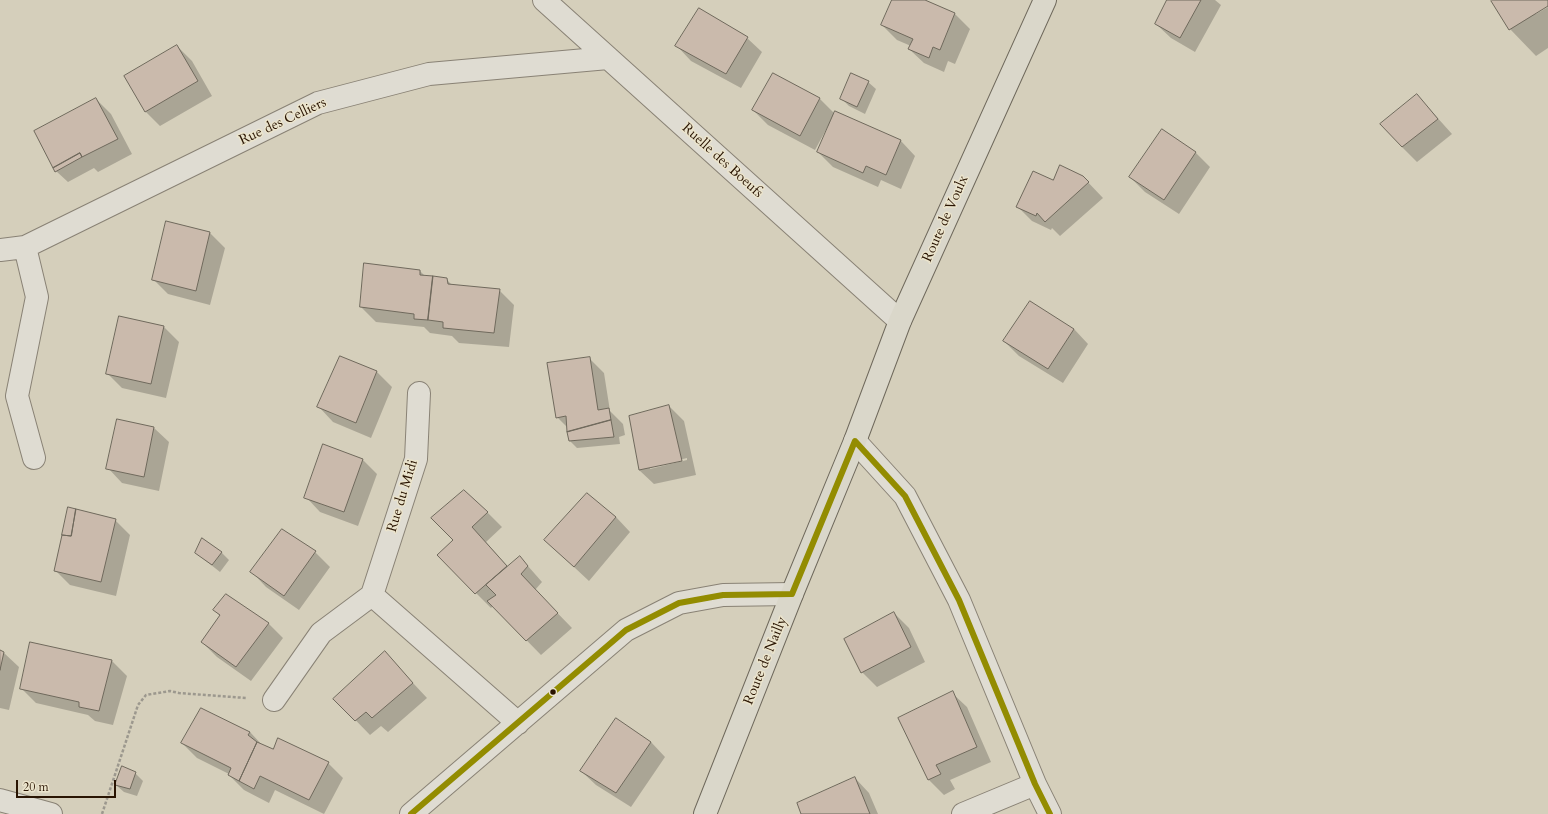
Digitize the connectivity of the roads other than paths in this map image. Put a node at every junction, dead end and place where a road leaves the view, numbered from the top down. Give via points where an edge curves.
1 (544, 0) edge
2 (1045, 0) edge
3 (608, 58) junction
4 (25, 247) junction
5 (0, 250) edge
6 (900, 321) junction
7 (419, 394) dead end
8 (855, 441) junction
9 (34, 458) dead end
10 (792, 594) junction
11 (372, 595) junction
12 (274, 700) road end
13 (518, 723) junction
14 (1036, 784) junction
15 (0, 800) edge
16 (51, 814) edge
17 (411, 814) edge
18 (706, 814) edge
19 (963, 814) edge
20 (1050, 814) edge

1 - 3 street, Ruelle des Boeufs
2 - 6 main road, Route de Voulx
3 - 4 street, Rue des Celliers via 429,74 318,103
3 - 6 street, Ruelle des Boeufs
4 - 5 street, Rue des Celliers
4 - 9 street via 37,297 17,396
6 - 8 main road, Route de Voulx
7 - 11 street, Rue du Midi via 416,460
8 - 10 main road, Route de Nailly
8 - 14 street via 905,496 959,600
10 - 13 street via 723,595 679,603 626,630
10 - 18 main road, Route de Nailly
11 - 12 street via 321,633
11 - 13 street
13 - 17 street
14 - 19 street
14 - 20 street
15 - 16 street

